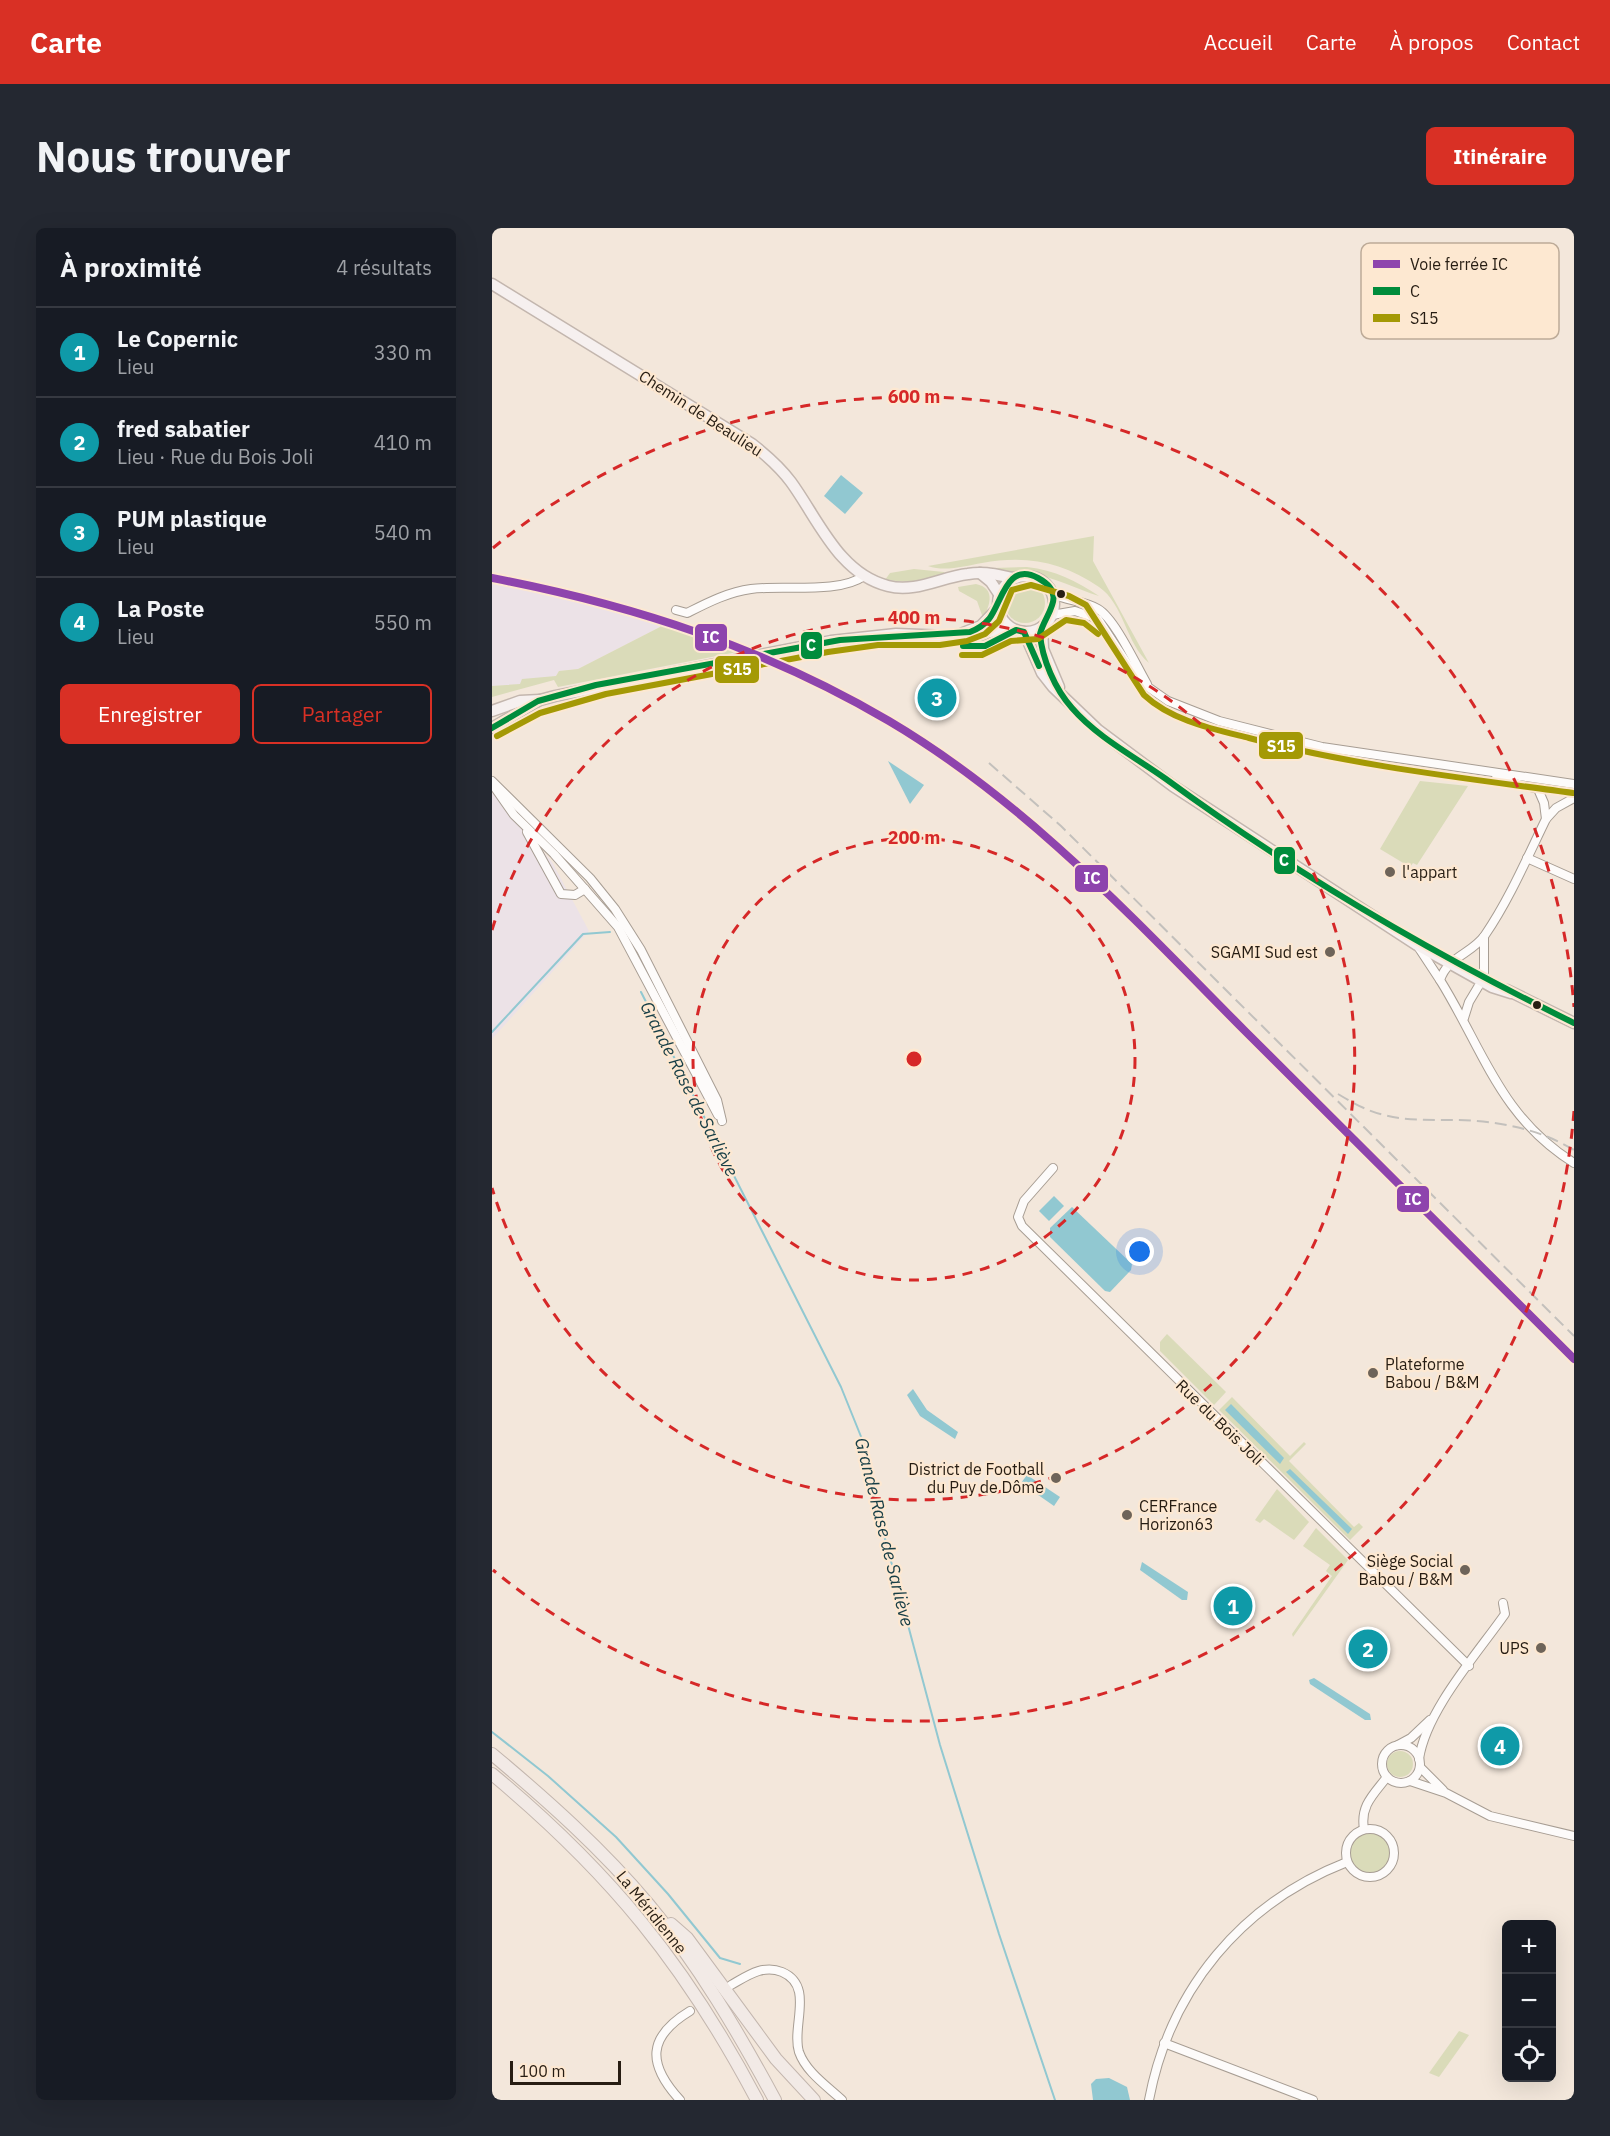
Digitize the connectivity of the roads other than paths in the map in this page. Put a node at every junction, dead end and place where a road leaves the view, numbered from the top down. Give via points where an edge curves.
1 (492, 284) edge
2 (980, 573) junction
3 (864, 576) junction
4 (1013, 578) junction
5 (999, 594) junction
6 (1053, 594) junction
7 (998, 608) junction
8 (676, 610) dead end
9 (1052, 615) junction
10 (1009, 627) junction
11 (1042, 627) junction
12 (1023, 632) junction
13 (957, 635) junction
14 (1149, 687) junction
15 (540, 700) junction
16 (1067, 701) junction
17 (492, 711) edge
18 (492, 728) edge
19 (1458, 767) junction
20 (492, 782) edge
21 (1574, 784) edge
22 (1574, 798) edge
23 (1546, 819) junction
24 (525, 826) junction
25 (1527, 858) junction
26 (1574, 879) edge
27 (587, 892) junction
28 (1484, 937) junction
29 (1414, 943) junction
30 (1451, 962) junction
31 (1482, 979) junction
32 (1440, 980) junction
33 (1464, 1018) junction
34 (1574, 1023) edge
35 (1574, 1163) edge
36 (1053, 1168) dead end
37 (1503, 1603) dead end
38 (1469, 1666) junction
39 (1432, 1718) junction
40 (1398, 1745) junction
41 (492, 1754) edge
42 (1420, 1763) junction
43 (492, 1774) edge
44 (1387, 1778) junction
45 (1410, 1781) junction
46 (1446, 1793) junction
47 (1364, 1829) junction
48 (1574, 1836) edge
49 (1347, 1862) junction
50 (650, 1906) junction
51 (731, 1985) dead end
52 (690, 2011) dead end
53 (1164, 2043) junction
54 (680, 2100) edge
55 (757, 2100) edge
56 (775, 2100) edge
57 (814, 2100) edge
58 (842, 2100) edge
59 (1149, 2100) edge
60 (1313, 2100) edge

1 - 3 main road, Chemin de Beaulieu via 752,444 781,469 841,555
2 - 3 main road, Chemin de Beaulieu via 902,588
2 - 4 main road, Chemin de Beaulieu
2 - 5 main road
3 - 8 street via 848,585 750,589 687,613
4 - 5 main road
4 - 6 main road via 1032,576 1042,580
5 - 7 main road
6 - 9 main road
6 - 14 street via 1092,606 1106,615
7 - 10 main road
7 - 13 main road via 981,626
9 - 11 main road
9 - 14 street via 1075,611 1098,619 1131,672
10 - 12 main road
10 - 13 main road via 984,636
11 - 12 main road
11 - 16 main road via 1041,641 1050,669
12 - 16 main road via 1042,673
13 - 15 main road via 881,635 780,650
14 - 19 street via 1192,711 1264,734 1322,747
15 - 17 main road via 520,701
15 - 18 main road
16 - 29 main road via 1098,730 1173,786
19 - 21 street
19 - 23 street via 1538,789
20 - 24 street
20 - 27 street via 590,878 629,930 717,1100 722,1121 630,946
22 - 23 street
23 - 25 street
24 - 27 street
24 - 27 street via 561,894
25 - 26 street
25 - 28 street
28 - 30 street
28 - 31 street
29 - 30 main road
29 - 32 street
30 - 31 main road
30 - 32 street
31 - 33 street
31 - 34 main road
32 - 33 street
33 - 35 street via 1506,1101 1542,1140
36 - 38 street, Rue du Bois Joli via 1024,1201 1018,1217 1022,1226
37 - 38 street via 1505,1614
38 - 39 street
39 - 40 street
39 - 42 street via 1421,1745
40 - 42 street via 1409,1746
40 - 44 street via 1388,1749 1383,1757 1382,1768
41 - 50 highway, La Méridienne via 567,1819
42 - 45 street
42 - 46 street
43 - 55 highway, La Méridienne via 555,1829 632,1908 695,1993
44 - 45 street via 1398,1783
44 - 47 street via 1367,1800 1362,1818
45 - 46 street
46 - 48 street via 1490,1815
47 - 49 street via 1350,1838
47 - 49 street via 1379,1830 1391,1840 1395,1855 1392,1863 1388,1870 1373,1877 1357,1874
49 - 53 street via 1288,1890 1240,1928 1202,1971 1180,2006
50 - 56 highway, La Méridienne via 721,2005
50 - 57 highway via 687,1938 776,2059
51 - 58 street via 766,1968 787,1974 795,1982 801,2004 797,2030 800,2052 810,2070
52 - 54 street via 668,2028 655,2052 660,2073
53 - 59 street
53 - 60 street

